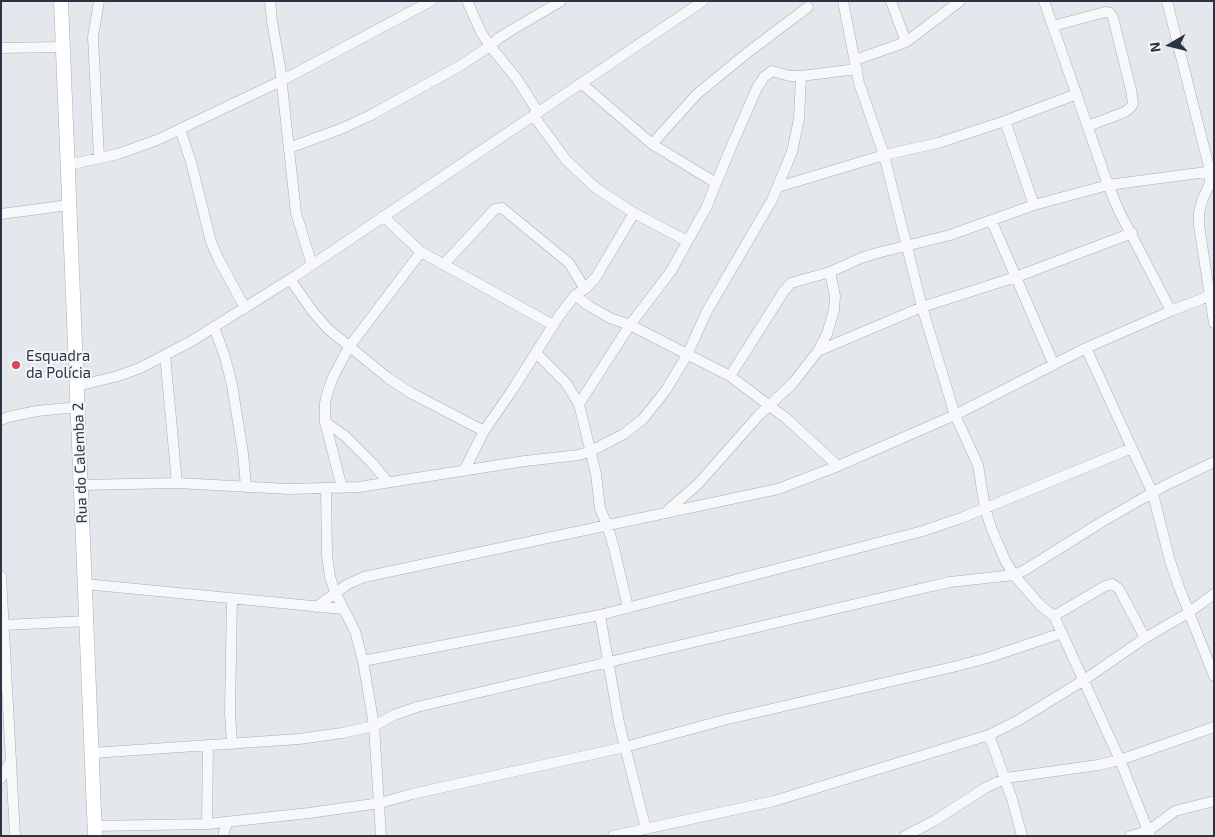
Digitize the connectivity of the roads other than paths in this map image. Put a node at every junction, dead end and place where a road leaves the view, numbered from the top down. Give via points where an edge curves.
1 (61, 1) edge
2 (99, 1) edge
3 (270, 1) edge
4 (431, 1) edge
5 (467, 1) edge
6 (561, 1) edge
7 (703, 1) edge
8 (843, 1) edge
9 (892, 1) edge
10 (960, 1) edge
11 (1044, 1) edge
12 (1167, 1) edge
13 (808, 8) dead end
14 (1053, 26) junction
15 (906, 42) junction
16 (490, 46) junction
17 (63, 47) junction
18 (1, 48) edge
19 (856, 64) junction
20 (801, 76) junction
21 (281, 81) junction
22 (581, 83) junction
23 (1077, 94) junction
24 (536, 114) junction
25 (1005, 121) junction
26 (1088, 126) junction
27 (180, 129) junction
28 (652, 144) junction
29 (289, 148) junction
30 (884, 156) junction
31 (99, 158) junction
32 (68, 165) junction
33 (1212, 171) edge
34 (716, 183) junction
35 (1108, 185) junction
36 (778, 186) junction
37 (1034, 205) junction
38 (69, 206) junction
39 (634, 212) junction
40 (1, 214) edge
41 (383, 216) junction
42 (992, 222) junction
43 (1132, 234) junction
44 (687, 241) junction
45 (906, 245) junction
46 (422, 252) junction
47 (444, 264) junction
48 (312, 265) junction
49 (830, 272) junction
50 (1016, 277) junction
51 (290, 279) junction
52 (585, 289) junction
53 (575, 295) junction
54 (1210, 296) junction
55 (922, 307) junction
56 (245, 308) junction
57 (1171, 311) junction
58 (1214, 323) edge
59 (553, 325) junction
60 (630, 325) junction
61 (214, 327) junction
62 (349, 346) junction
63 (1086, 348) junction
64 (818, 351) junction
65 (536, 353) junction
66 (165, 355) junction
67 (686, 355) junction
68 (1054, 365) junction
69 (730, 376) junction
70 (77, 386) junction
71 (579, 404) junction
72 (769, 405) junction
73 (78, 406) junction
74 (955, 415) junction
75 (1, 420) edge
76 (325, 422) junction
77 (484, 431) junction
78 (1132, 448) junction
79 (591, 451) junction
80 (1214, 462) edge
81 (838, 466) junction
82 (464, 471) junction
83 (388, 482) junction
84 (176, 483) junction
85 (81, 485) junction
86 (246, 487) junction
87 (326, 488) junction
88 (342, 488) junction
89 (1153, 494) junction
90 (985, 508) junction
91 (665, 513) junction
92 (607, 524) junction
93 (1014, 574) junction
94 (1, 576) edge
95 (85, 584) junction
96 (335, 592) junction
97 (1214, 594) edge
98 (232, 598) junction
99 (316, 607) junction
100 (628, 608) junction
101 (343, 610) junction
102 (1188, 613) junction
103 (600, 615) junction
104 (1054, 616) junction
105 (87, 621) junction
106 (4, 625) junction
107 (1062, 633) junction
108 (1145, 638) junction
109 (363, 661) junction
110 (609, 662) junction
111 (1214, 676) edge
112 (1084, 680) junction
113 (374, 726) junction
114 (1214, 728) edge
115 (989, 735) junction
116 (232, 744) junction
117 (208, 745) junction
118 (625, 747) junction
119 (92, 753) junction
120 (7, 755) edge
121 (1120, 760) junction
122 (1, 778) edge
123 (1006, 778) junction
124 (1214, 801) edge
125 (380, 803) junction
126 (227, 822) junction
127 (207, 824) junction
128 (646, 829) junction
129 (95, 831) edge
130 (1149, 833) edge
131 (14, 836) edge
132 (223, 836) edge
133 (381, 836) edge
134 (613, 836) edge
135 (905, 836) edge
136 (1022, 836) edge
137 (1130, 836) edge

1 - 17 main road, Rua do Calemba 2
2 - 31 street via 93,37
3 - 21 street
4 - 21 street
5 - 16 street
6 - 16 street
7 - 22 street
8 - 19 street
9 - 15 street
10 - 15 street
11 - 14 street
12 - 33 street
13 - 28 street via 697,94
14 - 23 street
14 - 26 street via 1105,12 1113,18 1133,103 1125,112
15 - 19 street
16 - 24 street via 517,79
16 - 29 street via 369,116
17 - 18 street
17 - 32 main road, Rua do Calemba 2
19 - 20 street
19 - 30 street via 859,83
20 - 34 street via 774,70 764,78
20 - 36 street via 799,119 792,152
21 - 27 street
21 - 29 street
22 - 24 street
22 - 28 street
23 - 25 street
23 - 26 street
24 - 39 street via 566,160 581,176
24 - 41 street
25 - 30 street via 938,143
25 - 37 street
26 - 35 street
27 - 31 street via 118,154
27 - 56 street via 211,242
28 - 34 street
29 - 48 street via 296,212
30 - 36 street
30 - 45 street
31 - 32 street
32 - 38 main road, Rua do Calemba 2
33 - 35 street
33 - 54 street via 1199,213
34 - 44 street
35 - 37 street
35 - 43 street
36 - 67 street
37 - 42 street
38 - 40 street
38 - 70 main road, Rua do Calemba 2
39 - 44 street
39 - 52 street
41 - 46 street
41 - 48 street
42 - 45 street
42 - 50 street
43 - 50 street
43 - 57 street
44 - 60 street via 671,271
45 - 49 street via 861,258
45 - 55 street
46 - 47 street
46 - 62 street
47 - 52 street via 495,209 502,208 569,263
47 - 59 street
48 - 51 street
49 - 64 street via 834,310
49 - 69 street via 788,286
50 - 55 street
50 - 68 street
51 - 56 street
51 - 62 street via 313,312
52 - 53 street
53 - 59 street
53 - 60 street via 610,318
54 - 57 street
54 - 58 street
55 - 64 street
55 - 74 street
56 - 61 street
57 - 63 street
59 - 65 street
60 - 67 street
60 - 71 street
61 - 66 street
61 - 86 street via 232,385
62 - 76 street via 328,391
62 - 77 street via 411,393
63 - 68 street
63 - 78 street
64 - 72 street via 793,383
65 - 71 street via 566,383
65 - 77 street
66 - 70 street via 118,376
66 - 84 street
67 - 69 street
67 - 79 street via 666,390 643,419 624,434
68 - 74 street
69 - 72 street
70 - 73 main road, Rua do Calemba 2
71 - 79 street
72 - 81 street
72 - 91 street via 698,484
73 - 75 street
73 - 85 main road, Rua do Calemba 2
74 - 81 street
74 - 90 street via 978,465
76 - 83 street via 345,436
76 - 88 street
77 - 82 street
78 - 89 street
78 - 90 street
79 - 82 street
79 - 92 street via 600,509
80 - 89 street
81 - 91 street via 778,489
82 - 83 street
83 - 88 street
84 - 85 street
84 - 86 street
85 - 95 main road, Rua do Calemba 2
86 - 87 street
87 - 88 street
87 - 96 street via 327,555
89 - 93 street
89 - 102 street via 1170,561
90 - 93 street via 998,546
90 - 100 street via 923,531
91 - 92 street
92 - 96 street via 364,577
92 - 100 street
93 - 104 street via 1041,606
93 - 110 street via 935,586
94 - 106 street
95 - 98 street
95 - 105 main road, Rua do Calemba 2
96 - 99 street
96 - 101 street
97 - 102 street
98 - 99 street
98 - 116 street
99 - 101 street
100 - 103 street
101 - 109 street via 355,631
102 - 108 street
102 - 111 street
103 - 109 street
103 - 110 street
104 - 107 street
104 - 108 street via 1112,584 1119,589
105 - 106 street
105 - 119 main road, Rua do Calemba 2
106 - 120 street
107 - 112 street
107 - 118 street via 957,666 724,720
108 - 112 street
109 - 113 street
110 - 113 street via 417,707
110 - 118 street
112 - 115 street
112 - 121 street
113 - 116 street via 299,739
113 - 125 street
114 - 121 street
115 - 123 street
115 - 128 street via 774,801
116 - 117 street
117 - 119 street
117 - 127 street
118 - 125 street
118 - 128 street
119 - 129 main road, Rua do Calemba 2
120 - 122 street
120 - 131 street
121 - 123 street
121 - 130 street
123 - 135 street
123 - 136 street
124 - 130 street via 1175,811
125 - 126 street
125 - 133 street
126 - 127 street
126 - 132 street
127 - 129 street
128 - 134 street
130 - 137 street

